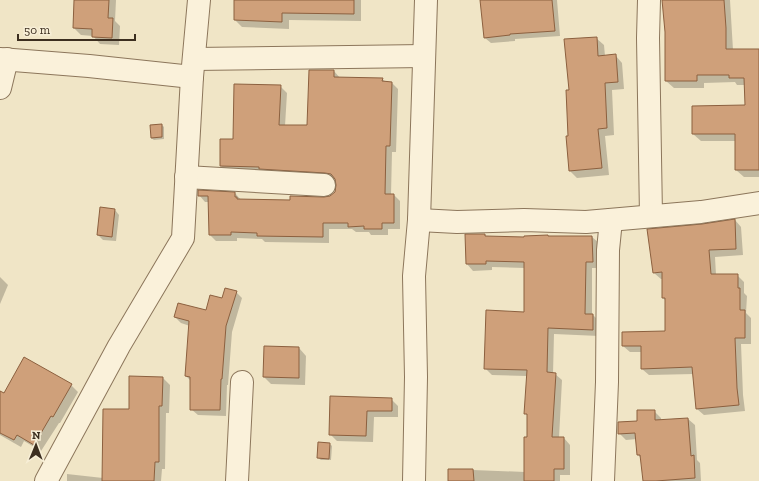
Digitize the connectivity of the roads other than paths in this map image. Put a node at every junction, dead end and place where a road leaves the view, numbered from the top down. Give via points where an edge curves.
1 (199, 0) edge
2 (426, 0) edge
3 (649, 0) edge
4 (424, 56) junction
5 (4, 59) edge
6 (193, 68) junction
7 (0, 88) edge
8 (186, 177) junction
9 (324, 185) dead end
10 (759, 202) edge
11 (651, 216) junction
12 (419, 220) junction
13 (611, 220) junction
14 (242, 382) dead end
15 (46, 481) edge
16 (236, 481) edge
17 (414, 481) edge
18 (603, 481) edge

1 - 6 street
2 - 4 street
3 - 11 street
4 - 6 street
4 - 12 street
5 - 6 street
5 - 7 street
6 - 8 street
8 - 9 street
8 - 15 street via 183,238 119,346
10 - 11 street via 701,212
11 - 13 street
12 - 13 street
12 - 17 street via 414,276
13 - 18 street via 608,250 608,382
14 - 16 street

